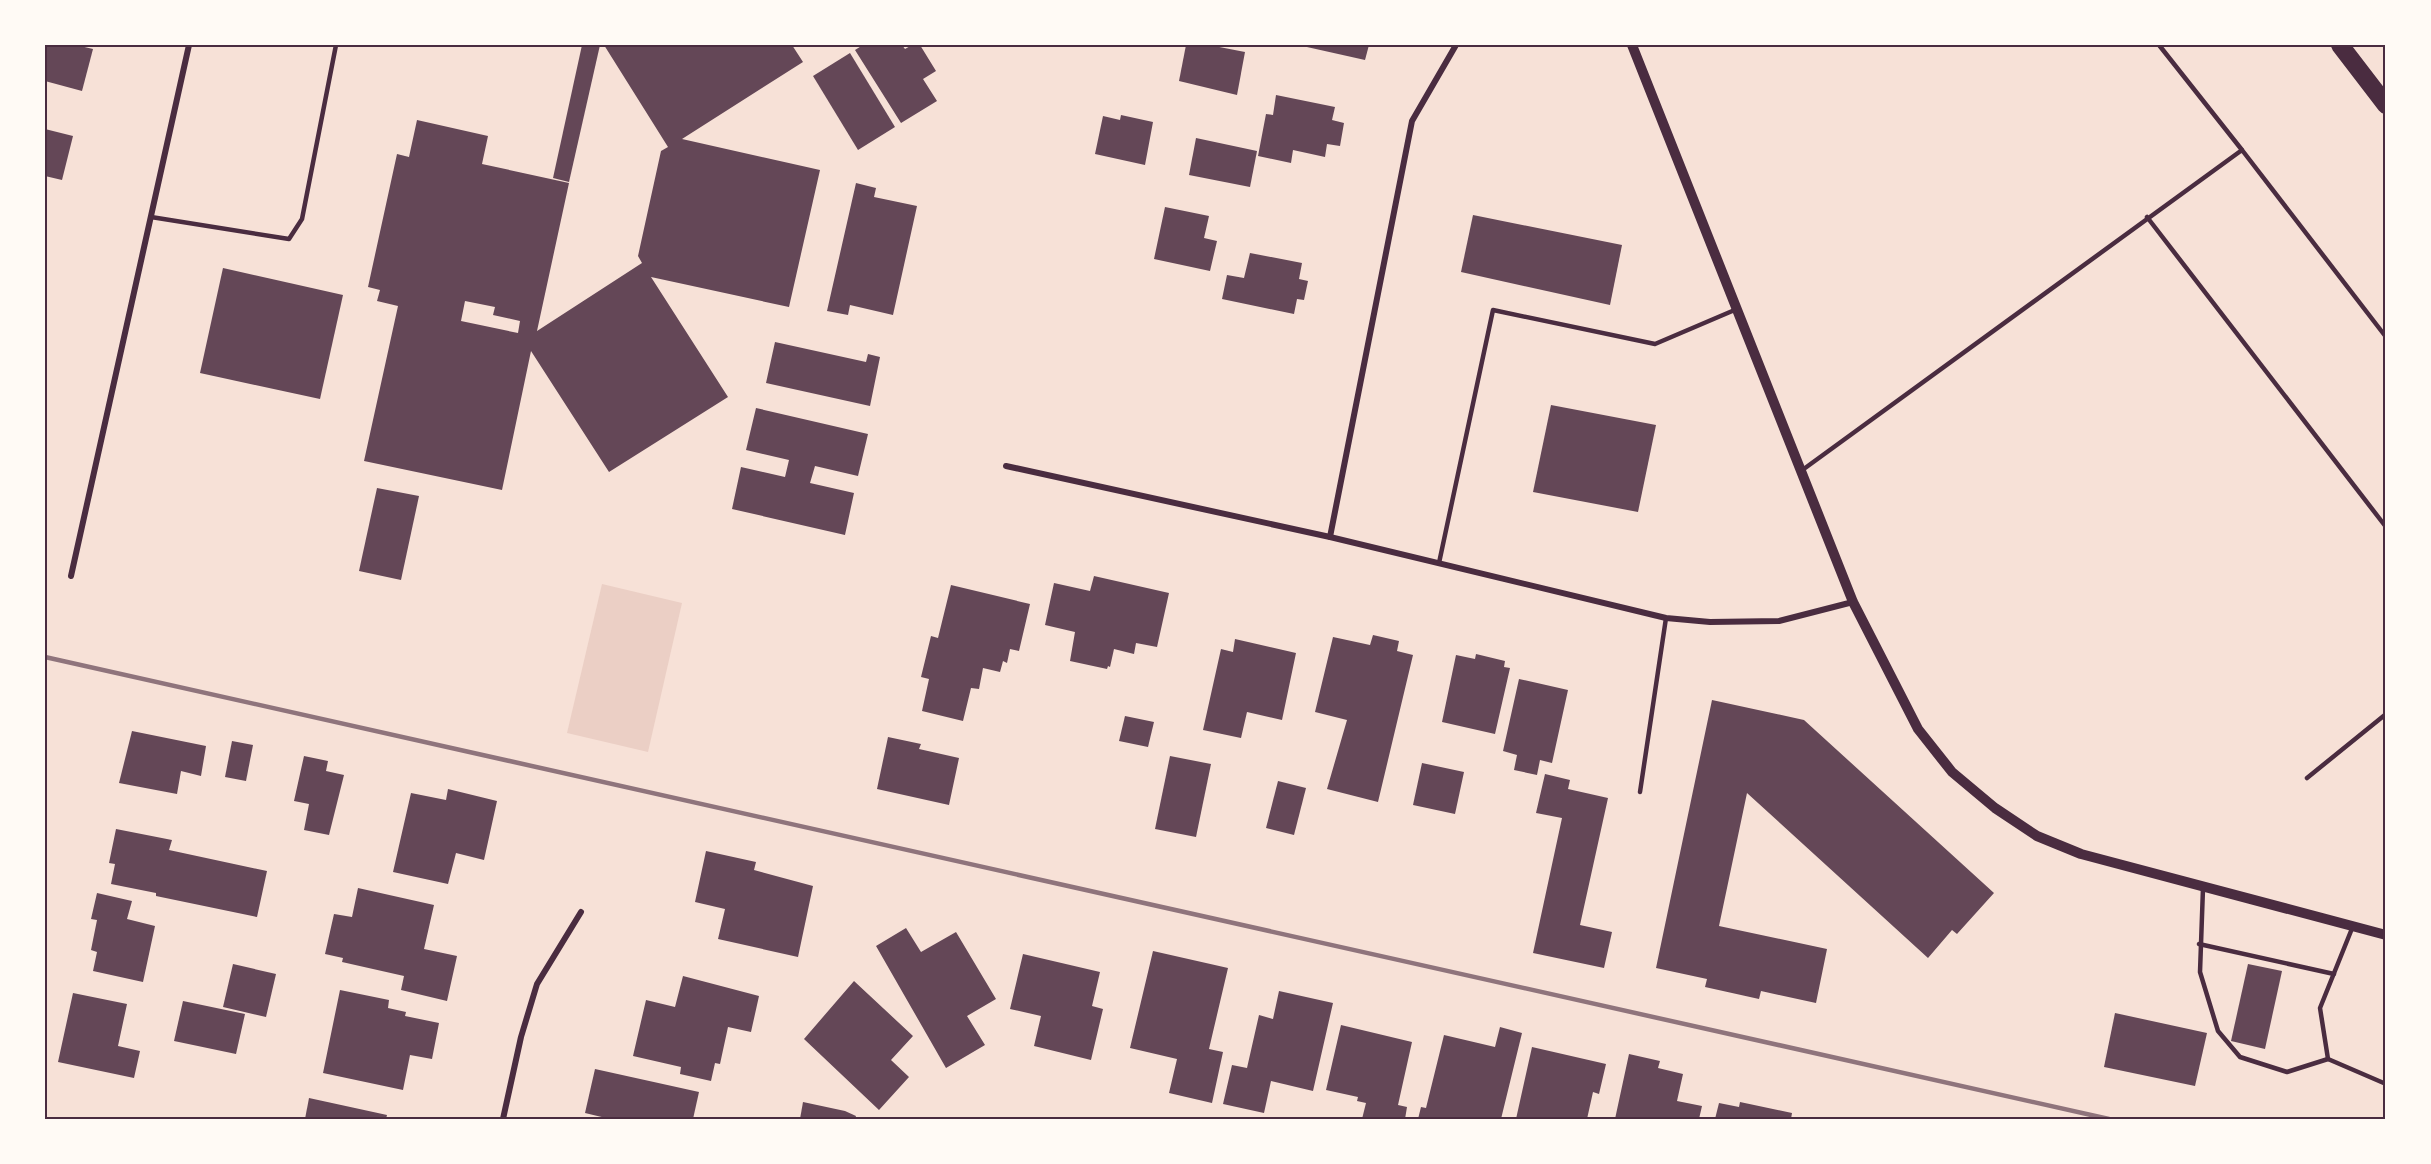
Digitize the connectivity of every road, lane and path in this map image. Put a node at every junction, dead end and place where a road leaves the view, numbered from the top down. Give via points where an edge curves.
1 (189, 45) edge
2 (336, 45) edge
3 (1456, 45) edge
4 (1632, 45) edge
5 (2159, 45) edge
6 (2340, 45) edge
7 (2386, 105) edge
8 (2242, 150) junction
9 (151, 217) junction
10 (2147, 217) junction
11 (1737, 309) junction
12 (2386, 337) edge
13 (1006, 466) dead end
14 (1801, 471) junction
15 (2386, 527) edge
16 (1330, 537) junction
17 (1439, 563) junction
18 (71, 576) dead end
19 (1853, 602) junction
20 (1666, 618) junction
21 (2386, 714) edge
22 (2307, 778) dead end
23 (1640, 792) dead end
24 (2203, 888) junction
25 (581, 912) dead end
26 (2353, 926) junction
27 (2386, 935) edge
28 (2199, 944) junction
29 (2334, 974) junction
30 (2328, 1059) junction
31 (2386, 1084) edge
32 (503, 1119) edge

1 - 9 street
2 - 9 lane via 302,219 290,239
3 - 16 street via 1412,121
4 - 11 street
5 - 8 lane
6 - 7 highway
8 - 10 lane
8 - 12 lane
9 - 18 street
10 - 14 lane
10 - 15 lane
11 - 14 street
11 - 17 lane via 1655,344 1493,310
13 - 16 street
14 - 19 street
16 - 17 street
17 - 20 street
19 - 20 street via 1779,621
19 - 24 street via 1918,729 1953,772 1995,808 2037,836 2081,854
20 - 23 lane
21 - 22 lane
24 - 26 street
24 - 28 lane
25 - 32 street via 537,984
26 - 27 street
26 - 29 lane
28 - 29 lane
28 - 30 lane via 2200,972 2218,1031 2240,1057 2287,1072
29 - 30 lane via 2320,1008
30 - 31 lane

